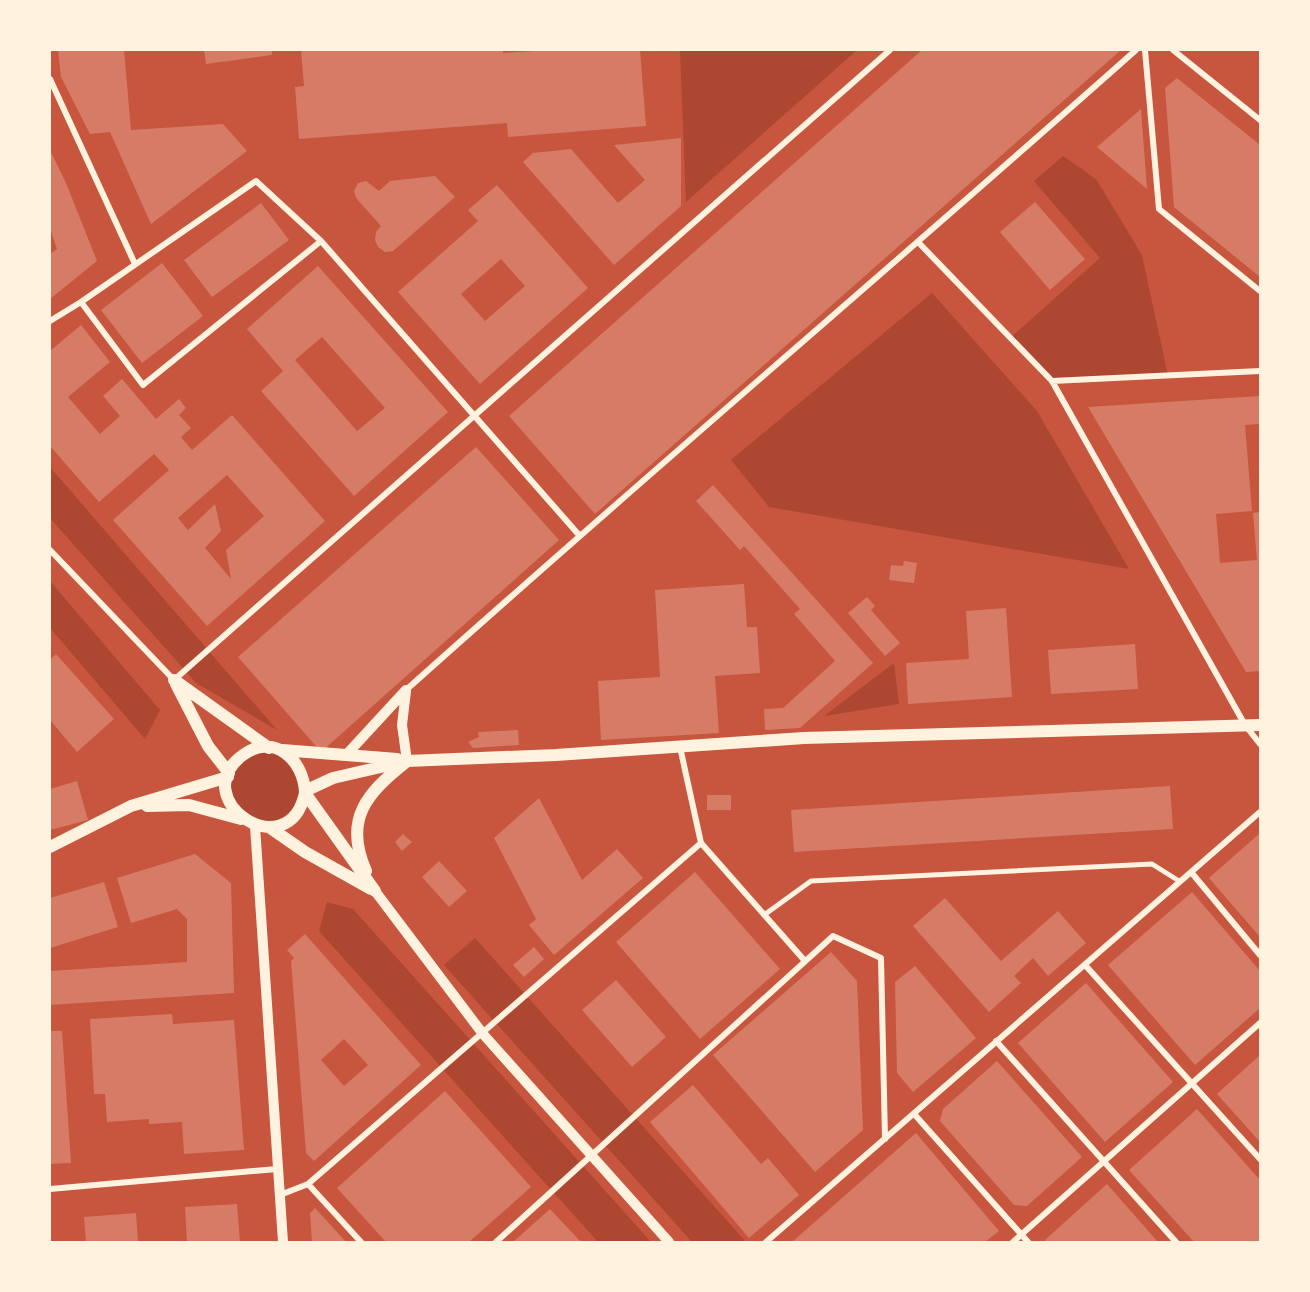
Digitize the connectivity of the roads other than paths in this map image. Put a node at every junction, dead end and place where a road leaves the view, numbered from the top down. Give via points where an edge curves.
1 (890, 50) edge
2 (1136, 50) edge
3 (1145, 50) edge
4 (1173, 50) edge
5 (50, 79) edge
6 (1260, 120) edge
7 (321, 242) junction
8 (919, 243) junction
9 (135, 264) junction
10 (1260, 291) edge
11 (81, 302) junction
12 (50, 321) edge
13 (1260, 371) edge
14 (1052, 381) junction
15 (476, 416) junction
16 (579, 535) junction
17 (50, 550) edge
18 (174, 680) junction
19 (406, 690) junction
20 (1245, 725) junction
21 (1260, 725) edge
22 (1260, 744) edge
23 (680, 747) junction
24 (273, 749) junction
25 (347, 754) junction
26 (407, 761) junction
27 (228, 775) junction
28 (305, 792) junction
29 (130, 806) junction
30 (1260, 812) edge
31 (243, 820) junction
32 (255, 826) junction
33 (269, 827) junction
34 (701, 843) junction
35 (50, 847) edge
36 (1191, 872) junction
37 (1179, 881) junction
38 (375, 891) junction
39 (764, 915) junction
40 (1260, 955) edge
41 (805, 961) junction
42 (1085, 965) junction
43 (1260, 1023) edge
44 (483, 1034) junction
45 (996, 1041) junction
46 (1193, 1084) junction
47 (915, 1115) junction
48 (885, 1139) junction
49 (592, 1157) junction
50 (1260, 1159) edge
51 (1104, 1162) junction
52 (277, 1169) junction
53 (308, 1184) junction
54 (50, 1189) edge
55 (280, 1195) junction
56 (1021, 1235) junction
57 (283, 1242) edge
58 (361, 1242) edge
59 (496, 1242) edge
60 (669, 1242) edge
61 (766, 1242) edge
62 (1013, 1242) edge
63 (1028, 1242) edge
64 (1176, 1242) edge

1 - 15 street
2 - 8 street
3 - 10 street via 1159,209
4 - 6 street
5 - 9 street
7 - 9 street via 256,181
7 - 11 street via 143,385
7 - 15 street
8 - 14 street
8 - 16 street
9 - 11 street
11 - 12 street
13 - 14 street
14 - 20 street
15 - 16 street
15 - 18 street
16 - 19 street
17 - 18 street
18 - 24 main road
18 - 27 main road via 208,746
19 - 25 street
19 - 26 street via 402,725
20 - 21 main road
20 - 22 street
20 - 23 main road via 816,737
23 - 26 main road
23 - 34 street
24 - 25 main road
24 - 27 main road via 244,754
24 - 28 main road via 300,767
25 - 26 main road
26 - 28 main road via 333,778
26 - 38 main road via 377,785 361,808 358,839 363,864
27 - 29 main road
27 - 31 main road via 228,799
28 - 33 main road via 292,818
28 - 38 main road
29 - 31 main road via 189,805
29 - 35 main road
30 - 36 street
31 - 32 main road
32 - 33 main road
32 - 52 street
33 - 38 main road
34 - 39 street
34 - 44 street
36 - 37 street
36 - 40 street
37 - 39 street via 1152,864 811,880
37 - 42 street
38 - 44 street
39 - 41 street
41 - 48 street via 833,936 881,958
41 - 49 street
42 - 45 street
42 - 46 street
43 - 46 street
44 - 49 street
44 - 53 street
45 - 47 street
45 - 51 street
46 - 50 street
46 - 51 street
47 - 48 street
47 - 56 street
48 - 61 street
49 - 59 street
49 - 60 street
51 - 56 street
51 - 64 street
52 - 54 street
52 - 55 street
53 - 55 street
53 - 58 street
55 - 57 street
56 - 62 street
56 - 63 street

